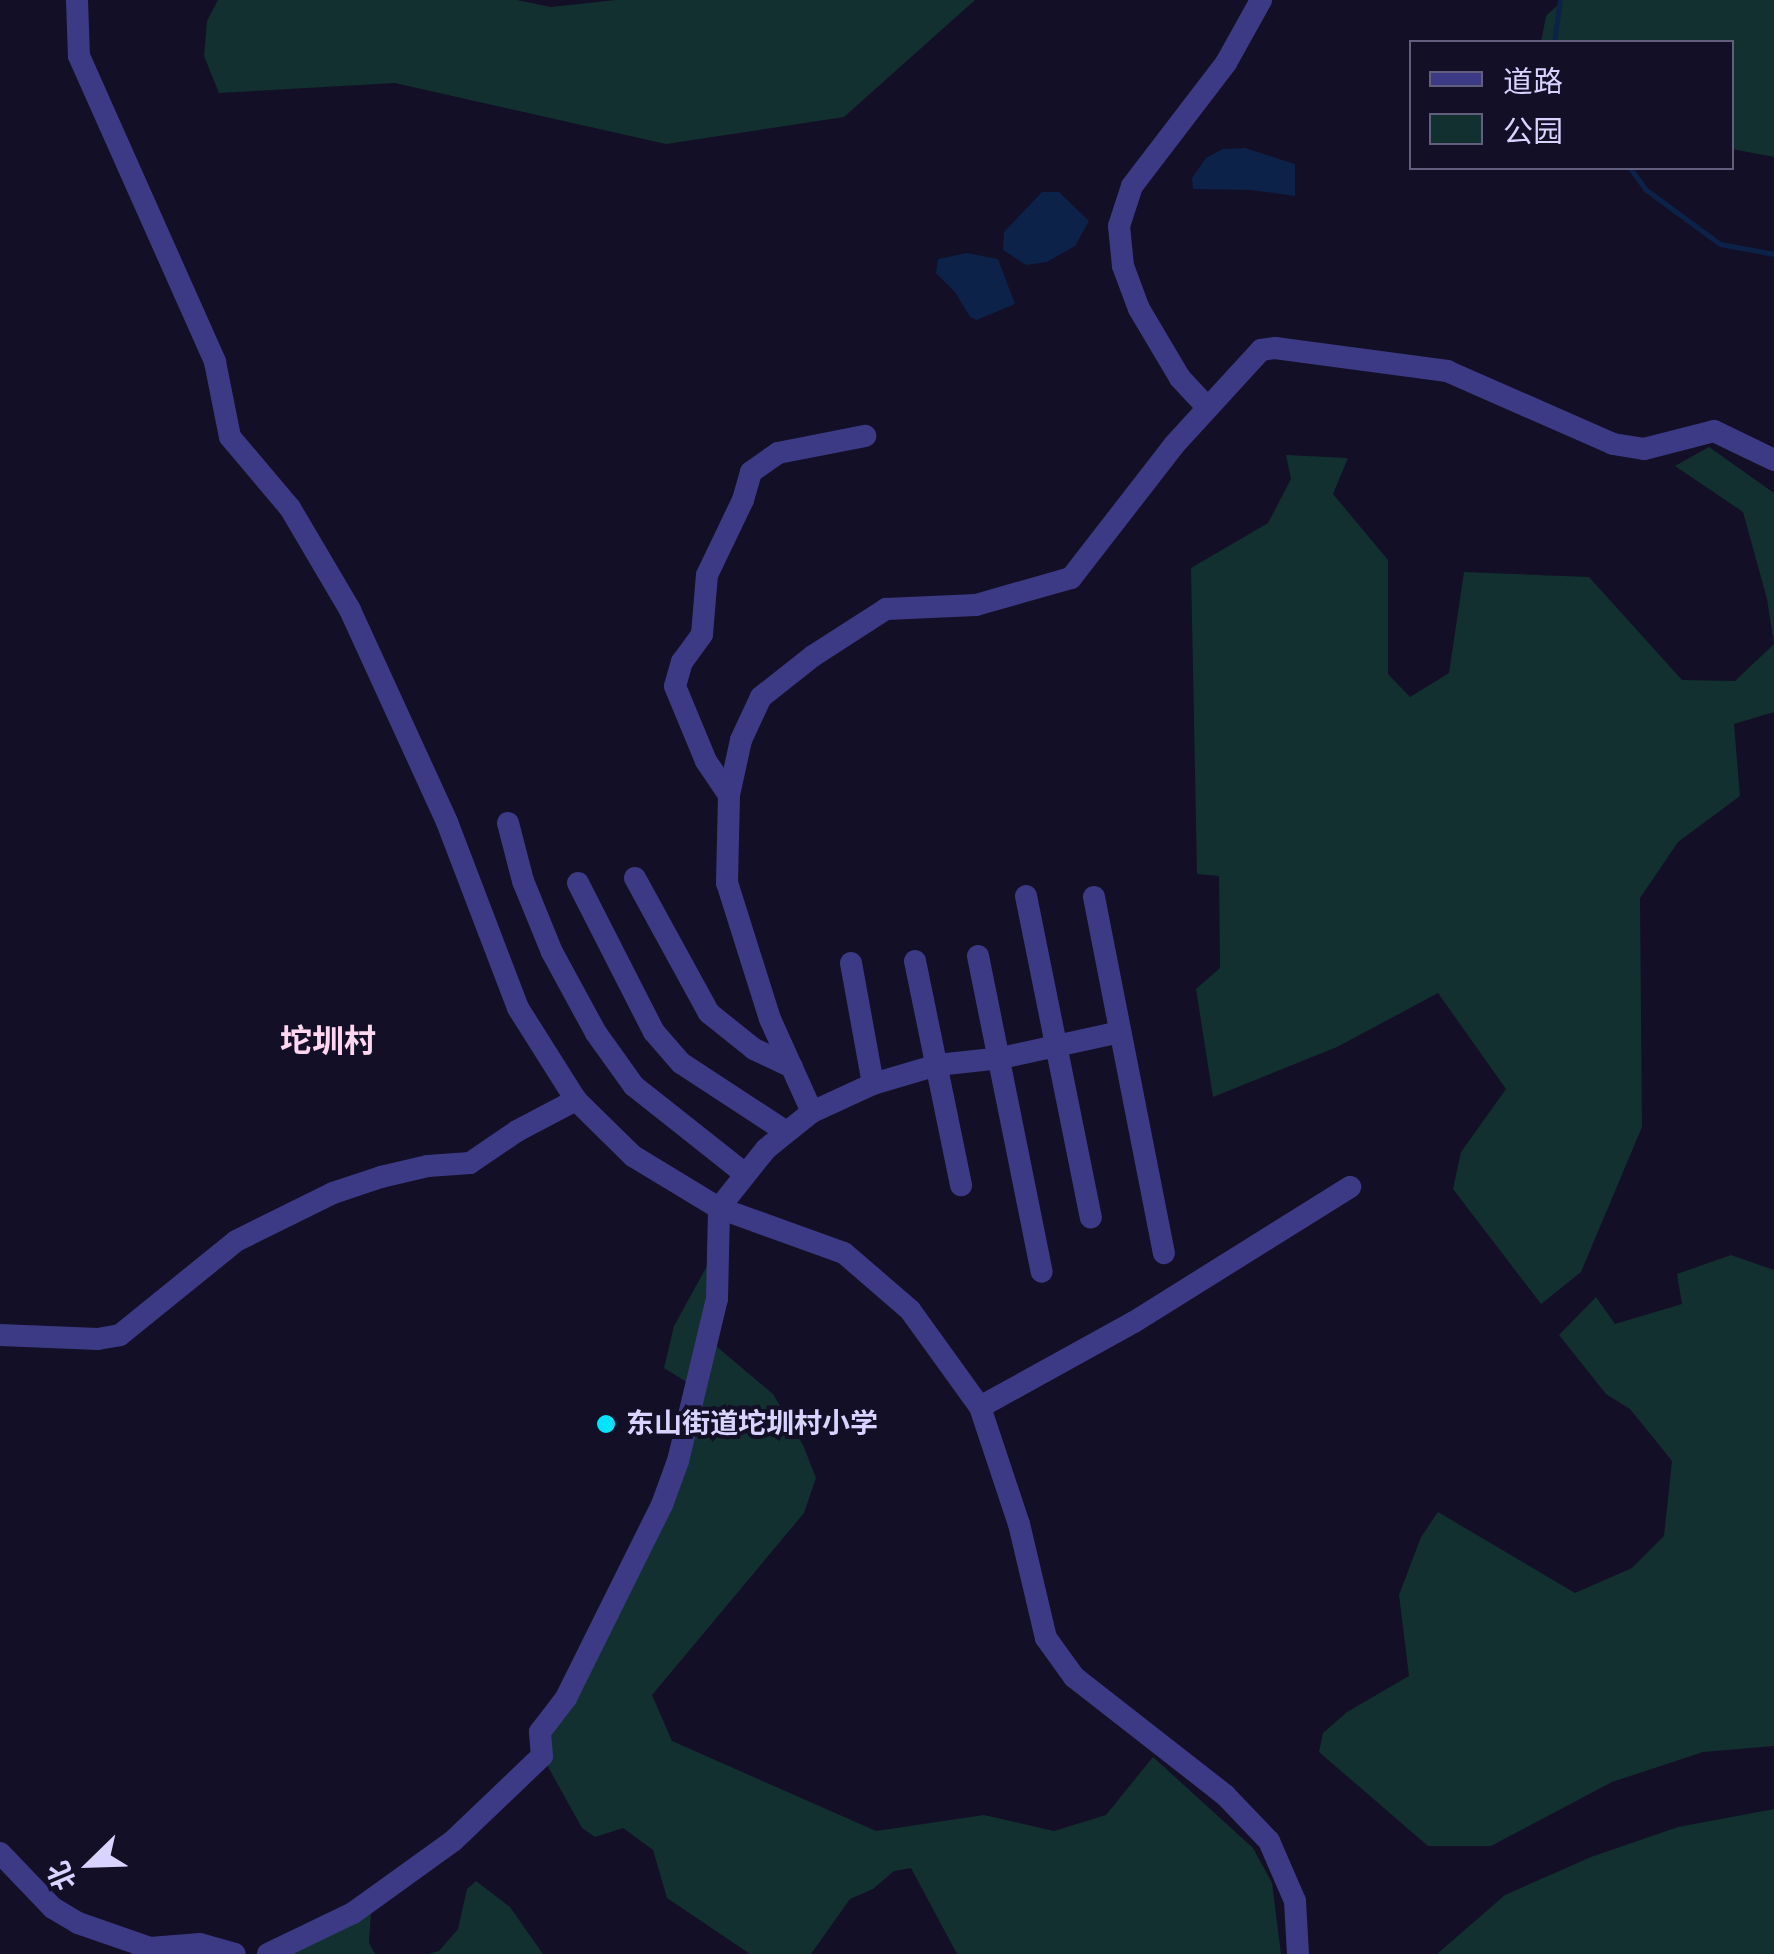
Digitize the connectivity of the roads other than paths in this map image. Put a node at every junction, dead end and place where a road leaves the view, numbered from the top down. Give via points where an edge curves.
1 (77, 0) edge
2 (1261, 0) edge
3 (1207, 407) junction
4 (865, 436) dead end
5 (1774, 460) edge
6 (729, 795) junction
7 (508, 823) dead end
8 (634, 878) dead end
9 (578, 883) dead end
10 (1026, 896) dead end
11 (1094, 897) dead end
12 (978, 956) dead end
13 (916, 960) dead end
14 (851, 963) dead end
15 (1120, 1032) junction
16 (1056, 1045) junction
17 (1001, 1058) junction
18 (937, 1065) junction
19 (792, 1066) junction
20 (873, 1084) junction
21 (576, 1100) junction
22 (812, 1112) junction
23 (785, 1130) junction
24 (745, 1174) junction
25 (961, 1185) dead end
26 (1350, 1187) dead end
27 (719, 1208) junction
28 (1091, 1217) dead end
29 (1164, 1253) dead end
30 (1042, 1272) dead end
31 (0, 1334) edge
32 (980, 1407) junction
33 (0, 1853) edge
34 (235, 1954) edge
35 (268, 1954) edge
36 (1298, 1954) edge

1 - 21 street via 79,56 215,362 230,437 290,508 350,610 447,822 518,1008
2 - 3 street via 1226,64 1132,186 1119,226 1123,266 1138,309 1180,378
3 - 5 street via 1247,361 1276,348 1447,370 1613,444 1644,449 1714,431
3 - 6 street via 1071,578 976,605 886,609 761,696 741,740
4 - 6 street via 778,453 751,472 713,558 702,634 682,662 676,686 706,761
6 - 19 street via 728,882 746,951
7 - 24 street via 552,952 596,1034 634,1086
8 - 19 street via 709,1013 754,1049
9 - 23 street via 654,1032 681,1062
10 - 16 street
11 - 15 street
12 - 17 street
13 - 18 street
14 - 20 street
15 - 16 street
15 - 29 street
16 - 17 street
16 - 28 street
17 - 18 street
17 - 30 street
18 - 20 street
18 - 25 street
19 - 22 street
20 - 22 street
21 - 27 street via 633,1156
21 - 31 street via 470,1163 381,1177 236,1241 120,1335
22 - 23 street
23 - 24 street
24 - 27 street
26 - 32 street via 1134,1322
27 - 32 street via 844,1253 910,1310
27 - 35 street via 717,1299 678,1460 566,1698 540,1732 542,1756 453,1841 353,1913
32 - 36 street via 1019,1524 1046,1638 1074,1676 1225,1795 1269,1841 1295,1901
33 - 34 street via 78,1924 150,1948 200,1944

